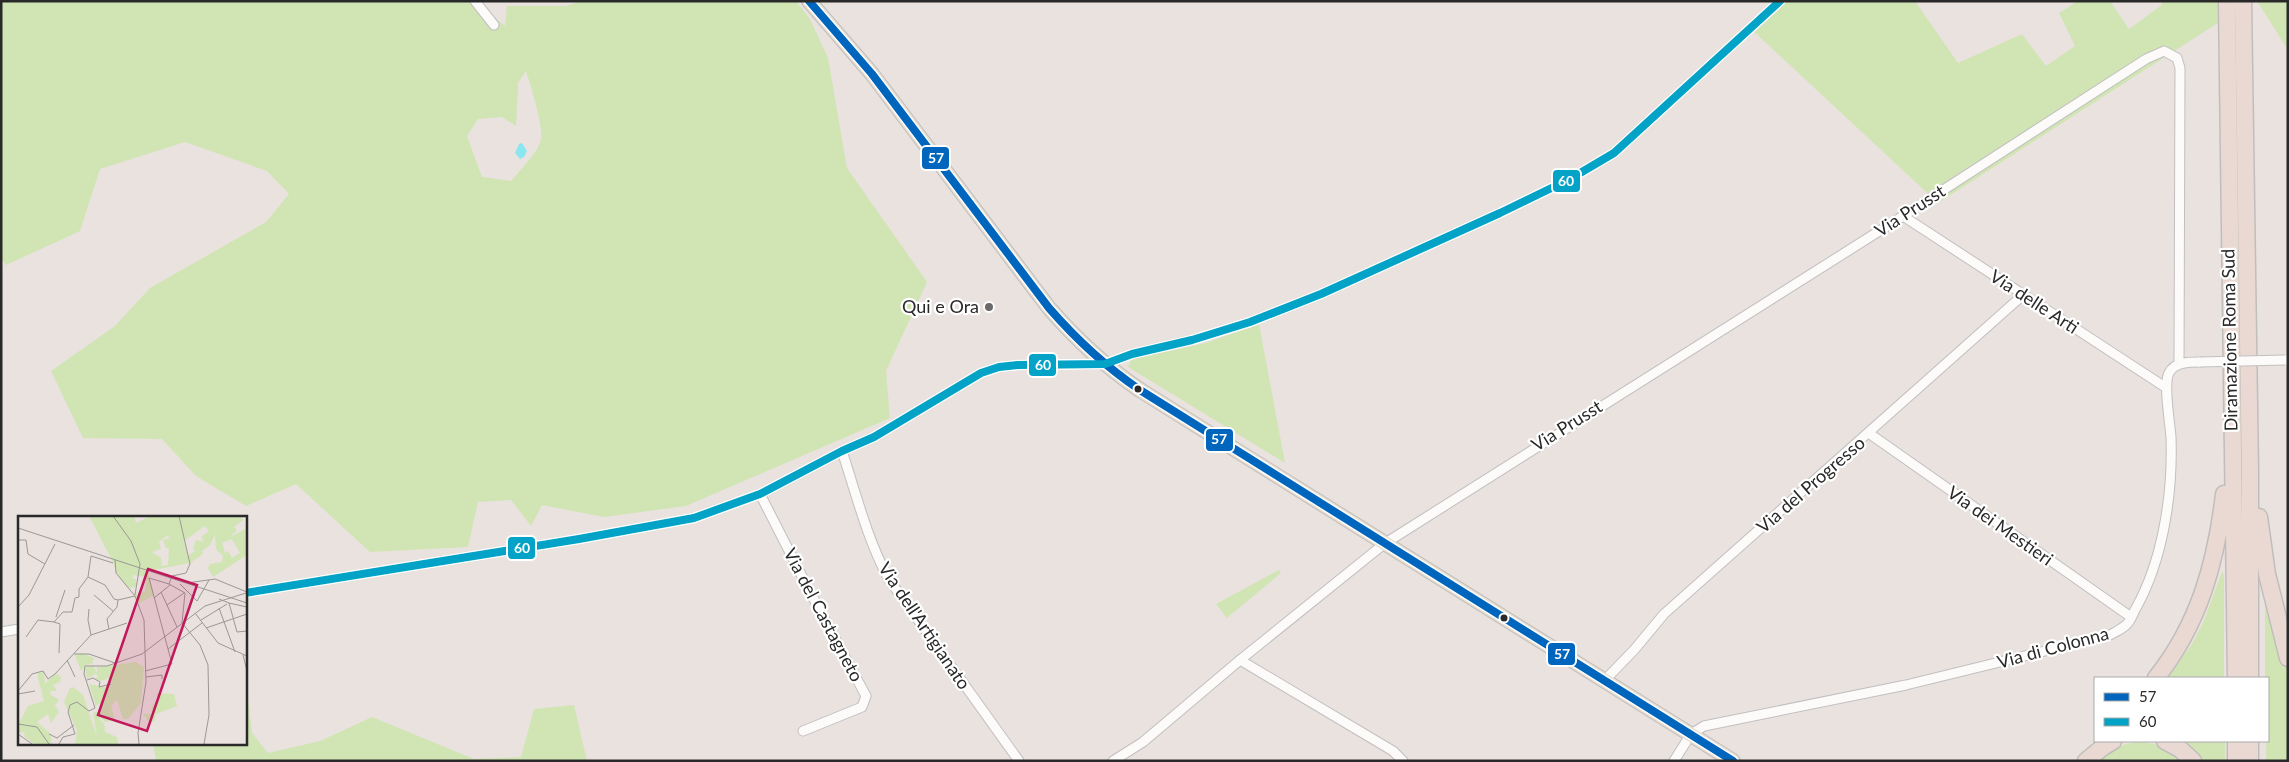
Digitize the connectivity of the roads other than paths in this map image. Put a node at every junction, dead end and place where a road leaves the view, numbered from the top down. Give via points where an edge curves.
1 (475, 1) edge
2 (809, 1) edge
3 (1780, 1) edge
4 (2227, 1) edge
5 (2243, 1) edge
6 (494, 25) dead end
7 (1904, 216) junction
8 (2023, 295) junction
9 (2286, 361) edge
10 (1105, 364) junction
11 (2179, 364) junction
12 (2166, 387) junction
13 (1870, 434) junction
14 (842, 451) junction
15 (2231, 463) junction
16 (2250, 473) junction
17 (760, 494) junction
18 (1384, 544) junction
19 (246, 594) edge
20 (2131, 617) junction
21 (18, 629) edge
22 (1, 632) edge
23 (2288, 658) edge
24 (1240, 660) junction
25 (2157, 677) edge
26 (2236, 677) edge
27 (2250, 677) edge
28 (1605, 680) junction
29 (803, 730) dead end
30 (1691, 734) junction
31 (2096, 742) edge
32 (2112, 742) edge
33 (2167, 742) edge
34 (2236, 742) edge
35 (2250, 742) edge
36 (1019, 761) edge
37 (1113, 761) edge
38 (1403, 761) edge
39 (1674, 761) edge
40 (1733, 761) edge
41 (2079, 761) edge
42 (2086, 761) edge
43 (2193, 761) edge
44 (2236, 761) edge
45 (2250, 761) edge

1 - 6 street
2 - 10 main road via 872,74 1049,308
3 - 10 street via 1621,147 1570,180 1303,301 1192,340
4 - 15 highway, Diramazione Roma Sud
5 - 16 highway, Diramazione Roma Sud
7 - 8 street, Via delle Arti
7 - 11 street, Via Prusst via 2146,59 2159,52 2170,53 2177,58 2180,68
7 - 18 street, Via Prusst
8 - 12 street, Via delle Arti
8 - 13 street, Via del Progresso
9 - 11 street, bridge
10 - 14 street via 1018,365 981,373 874,437
10 - 18 main road via 1140,390
11 - 12 street via 2169,372
12 - 20 street, Via di Colonna via 2171,440 2170,489 2156,562
13 - 20 street, Via dei Mestieri
13 - 28 street, Via del Progresso via 1664,614
14 - 17 street
14 - 36 street, Via dell'Artigianato via 870,537 888,578
15 - 25 highway via 2213,557 2199,605 2174,655
15 - 26 highway, Diramazione Roma Sud
16 - 23 highway via 2266,574
16 - 27 highway, Diramazione Roma Sud
17 - 19 street via 694,518
17 - 29 street, Via del Castagneto via 866,696 862,707
18 - 24 street
18 - 28 main road
20 - 30 street, Via di Colonna via 2127,624 2110,635 1906,685 1704,726
21 - 22 street
24 - 37 street via 1143,742
24 - 38 street via 1393,751
28 - 30 main road
30 - 39 street
30 - 40 main road
31 - 41 highway
32 - 42 highway
33 - 43 highway
34 - 44 highway
35 - 45 highway

